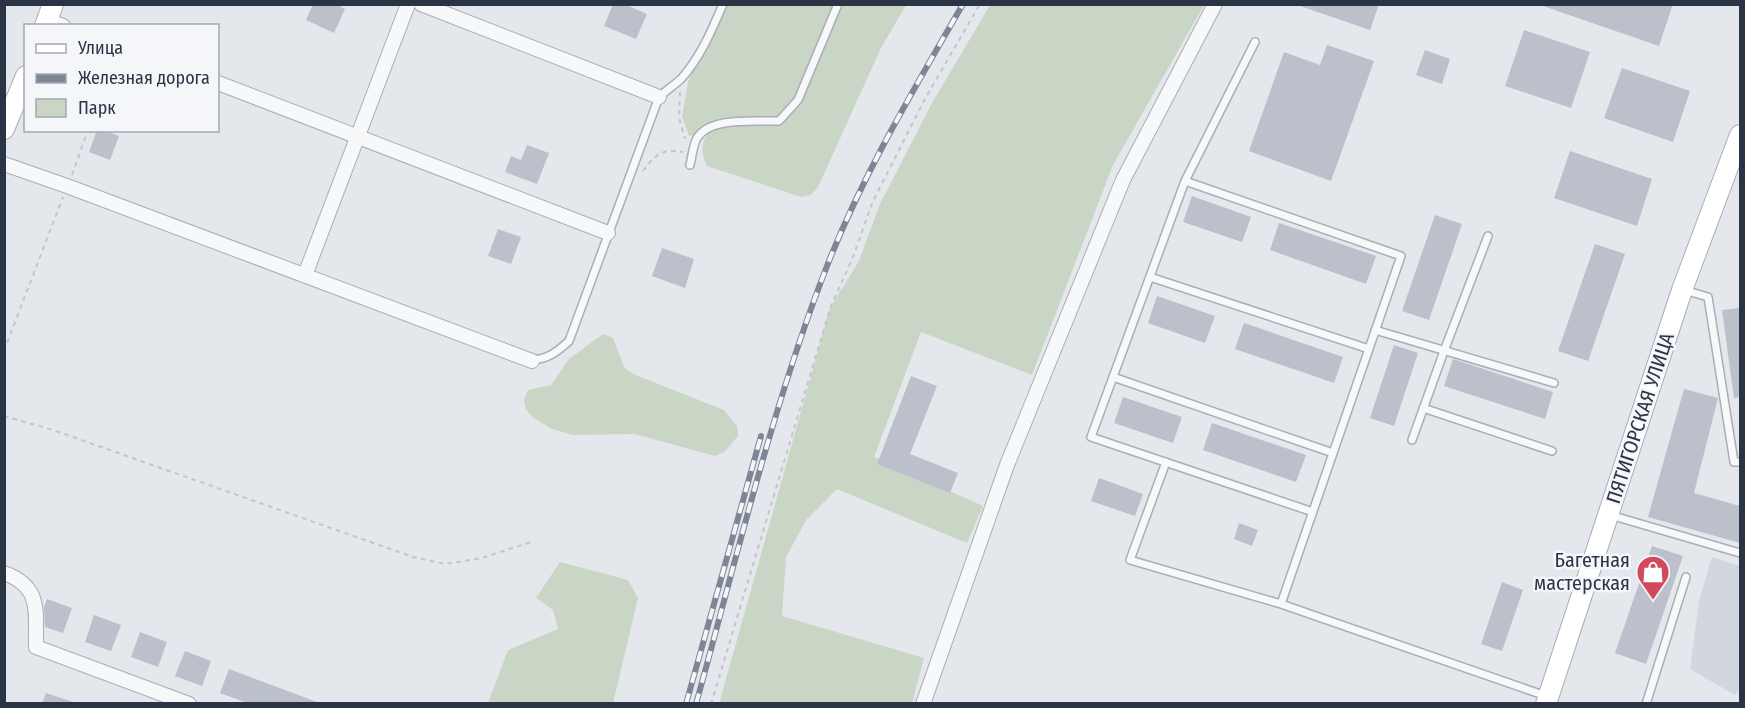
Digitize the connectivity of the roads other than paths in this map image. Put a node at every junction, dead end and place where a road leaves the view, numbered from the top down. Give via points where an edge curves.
1 (408, 4) edge
2 (421, 4) edge
3 (723, 4) edge
4 (838, 4) edge
5 (1215, 4) edge
6 (1255, 42) dead end
7 (24, 81) edge
8 (219, 83) edge
9 (659, 97) junction
10 (4, 129) edge
11 (357, 138) junction
12 (1740, 138) edge
13 (4, 164) edge
14 (690, 165) dead end
15 (1185, 181) junction
16 (608, 233) junction
17 (1488, 236) dead end
18 (305, 275) junction
19 (1150, 277) junction
20 (1682, 290) junction
21 (1375, 330) junction
22 (1369, 349) junction
23 (1443, 351) junction
24 (532, 360) joint
25 (1113, 377) junction
26 (1554, 383) dead end
27 (1423, 408) junction
28 (1412, 440) dead end
29 (1552, 451) dead end
30 (1333, 453) junction
31 (1166, 462) junction
32 (1740, 462) edge
33 (1313, 512) junction
34 (1609, 514) junction
35 (1740, 553) edge
36 (4, 573) edge
37 (1686, 577) dead end
38 (1281, 604) junction
39 (1547, 700) edge
40 (189, 704) edge
41 (923, 704) edge
42 (1646, 704) edge

1 - 11 street
2 - 9 street
3 - 9 lane via 681,79
4 - 14 lane via 798,100 789,111 779,121 721,123 708,128 697,138
5 - 41 street via 1123,180 1007,465
6 - 15 lane
7 - 10 main road
8 - 11 street
9 - 16 lane
11 - 16 street
11 - 18 street
12 - 20 main road, ПЯТИГОРСКАЯ УЛИЦА
13 - 18 street
15 - 19 lane
15 - 21 lane via 1401,256
16 - 24 lane via 569,341 556,353
17 - 23 lane
18 - 24 street
19 - 22 lane
19 - 25 lane
20 - 32 lane via 1708,297 1734,462
20 - 34 main road, ПЯТИГОРСКАЯ УЛИЦА
21 - 22 lane
21 - 23 lane
22 - 30 lane
23 - 26 lane
23 - 27 lane
25 - 30 lane
25 - 31 lane via 1090,437
27 - 28 lane
27 - 29 lane
30 - 33 lane
31 - 33 lane
31 - 38 lane via 1130,560
33 - 38 lane
34 - 35 lane
34 - 39 main road, ПЯТИГОРСКАЯ УЛИЦА
36 - 40 street via 18,578 35,598 36,647
37 - 42 lane
38 - 39 lane

